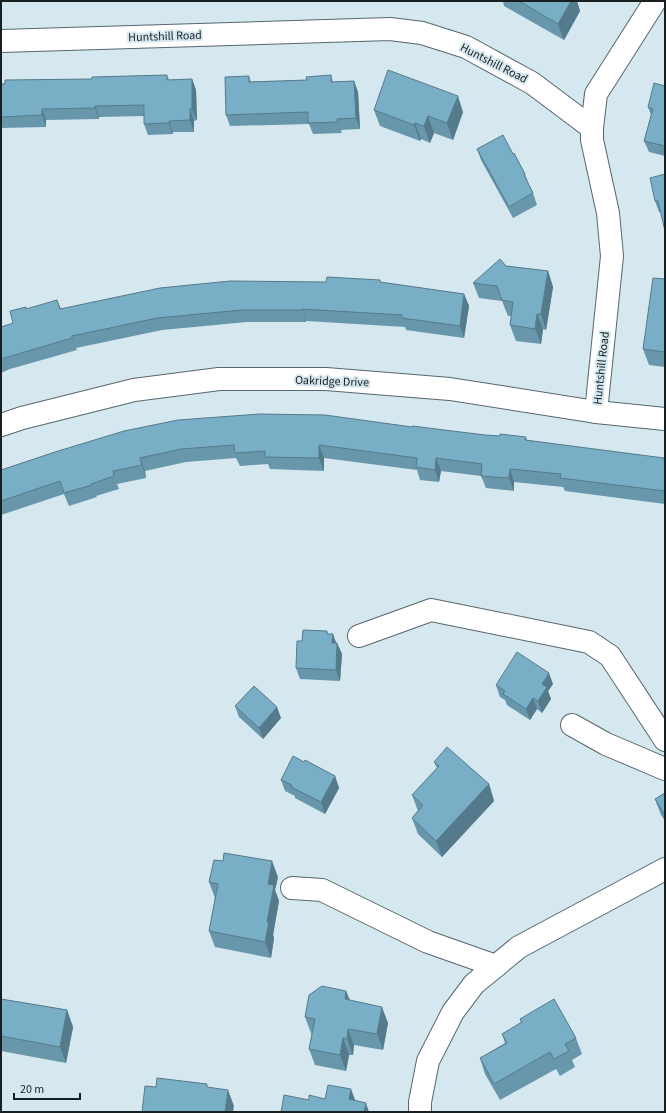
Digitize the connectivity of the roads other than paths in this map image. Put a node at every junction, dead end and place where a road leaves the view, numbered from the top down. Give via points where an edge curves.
1 (655, 1) edge
2 (1, 41) edge
3 (592, 128) junction
4 (596, 412) junction
5 (665, 419) edge
6 (1, 425) edge
7 (359, 636) dead end
8 (572, 725) dead end
9 (665, 740) edge
10 (665, 769) edge
11 (665, 869) edge
12 (292, 888) dead end
13 (496, 966) junction
14 (420, 1112) edge

1 - 3 street via 596,94
2 - 3 street, Huntshill Road via 390,29 422,33 466,47 532,82
3 - 4 street, Huntshill Road via 592,140 608,213 612,256
4 - 5 street, Oakridge Drive
4 - 6 street, Oakridge Drive via 450,388 326,379 219,379 134,390
7 - 9 street via 431,610 589,642 610,656
8 - 10 street via 606,744
11 - 13 street via 519,947
12 - 13 street via 322,890 428,942
13 - 14 street via 474,984 453,1012 428,1061

